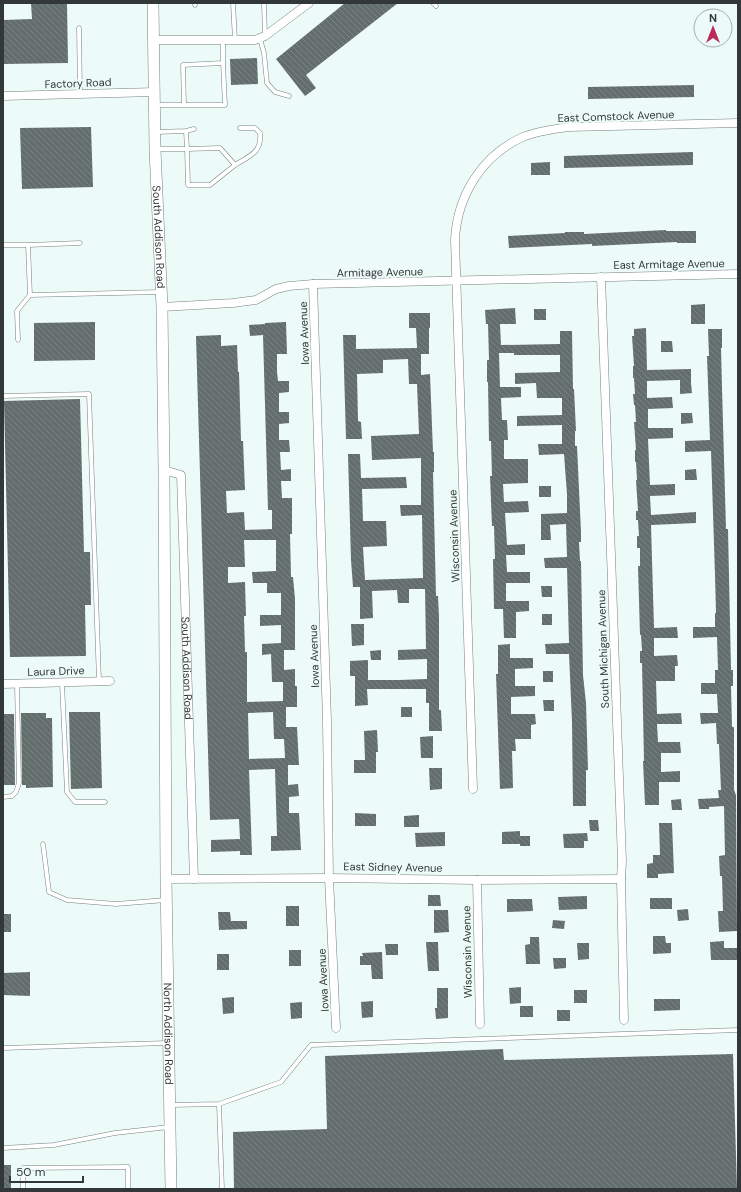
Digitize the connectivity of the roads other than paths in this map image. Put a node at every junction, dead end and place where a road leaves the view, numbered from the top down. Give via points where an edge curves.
1 (153, 3) edge
2 (233, 3) edge
3 (264, 3) edge
4 (308, 3) edge
5 (79, 28) dead end
6 (262, 37) junction
7 (153, 40) junction
8 (223, 40) junction
9 (235, 40) junction
10 (223, 63) junction
11 (155, 92) junction
12 (80, 94) junction
13 (3, 96) edge
14 (289, 96) dead end
15 (155, 105) junction
16 (184, 105) junction
17 (738, 123) edge
18 (240, 128) dead end
19 (194, 130) dead end
20 (186, 131) junction
21 (155, 132) junction
22 (187, 148) junction
23 (155, 149) junction
24 (235, 165) junction
25 (80, 243) dead end
26 (3, 245) edge
27 (28, 245) junction
28 (738, 274) edge
29 (601, 277) junction
30 (457, 281) junction
31 (313, 284) junction
32 (162, 292) junction
33 (30, 295) junction
34 (162, 307) junction
35 (18, 340) dead end
36 (3, 396) edge
37 (164, 470) junction
38 (99, 681) junction
39 (110, 681) dead end
40 (62, 682) junction
41 (17, 683) junction
42 (3, 684) edge
43 (473, 789) dead end
44 (3, 797) edge
45 (105, 802) dead end
46 (43, 844) dead end
47 (329, 878) junction
48 (166, 879) junction
49 (194, 879) junction
50 (621, 879) junction
51 (477, 880) junction
52 (166, 900) junction
53 (624, 1020) dead end
54 (480, 1024) dead end
55 (336, 1028) dead end
56 (738, 1030) edge
57 (168, 1043) junction
58 (3, 1048) edge
59 (219, 1104) junction
60 (170, 1105) junction
61 (170, 1127) junction
62 (3, 1148) edge
63 (23, 1189) edge
64 (128, 1189) edge
65 (171, 1189) edge
66 (222, 1189) edge

1 - 7 street, South Addison Road
2 - 9 lane
3 - 6 lane
4 - 6 street
5 - 12 lane
6 - 9 street via 255,40
6 - 14 lane via 267,83 275,92
7 - 8 street
7 - 11 street, South Addison Road
8 - 9 street
8 - 10 lane
10 - 16 lane via 183,64
10 - 16 lane via 225,105
11 - 12 street, Factory Road
11 - 15 street, South Addison Road
12 - 13 street, Factory Road
15 - 16 lane
15 - 21 street, South Addison Road
17 - 30 street, East Comstock Avenue via 569,127 525,136 510,144 488,162 469,186 463,200 456,224
18 - 24 lane via 255,128 261,139 258,150
19 - 20 lane
20 - 21 lane
20 - 22 lane
21 - 23 street, South Addison Road
22 - 23 lane
22 - 24 lane via 220,148
22 - 24 lane via 188,185 210,185
23 - 32 street, South Addison Road
25 - 27 lane
26 - 27 lane
27 - 33 lane
28 - 29 street, East Armitage Avenue
29 - 30 street, Armitage Avenue
29 - 50 street, South Michigan Avenue
30 - 31 street, Armitage Avenue
30 - 43 street, Wisconsin Avenue
31 - 34 street, Armitage Avenue via 276,289 256,300
31 - 47 street, Iowa Avenue
32 - 33 lane
32 - 34 street, South Addison Road
33 - 35 lane via 17,311
34 - 37 street, South Addison Road
36 - 38 lane via 89,394
37 - 48 street, South Addison Road
37 - 49 street, South Addison Road via 181,475
38 - 39 street, Laura Drive
38 - 40 street, Laura Drive
40 - 41 street, Laura Drive
40 - 45 lane via 68,792 75,802
41 - 42 street, Laura Drive
41 - 44 lane via 19,783 12,796
46 - 52 lane via 49,892 67,900 116,904
47 - 49 street, East Sidney Avenue
47 - 51 street, East Sidney Avenue
47 - 55 street, Iowa Avenue
48 - 49 street, East Sidney Avenue
48 - 52 street, North Addison Road
50 - 51 street, East Sidney Avenue
50 - 53 street, South Michigan Avenue
51 - 54 street, Wisconsin Avenue
52 - 57 street, North Addison Road
56 - 59 lane via 311,1045 281,1082
57 - 58 lane
57 - 60 street, North Addison Road
59 - 60 lane
59 - 66 lane
60 - 61 street, North Addison Road
61 - 62 lane via 115,1133 54,1144
61 - 65 street, North Addison Road
63 - 64 lane via 23,1168 128,1167

